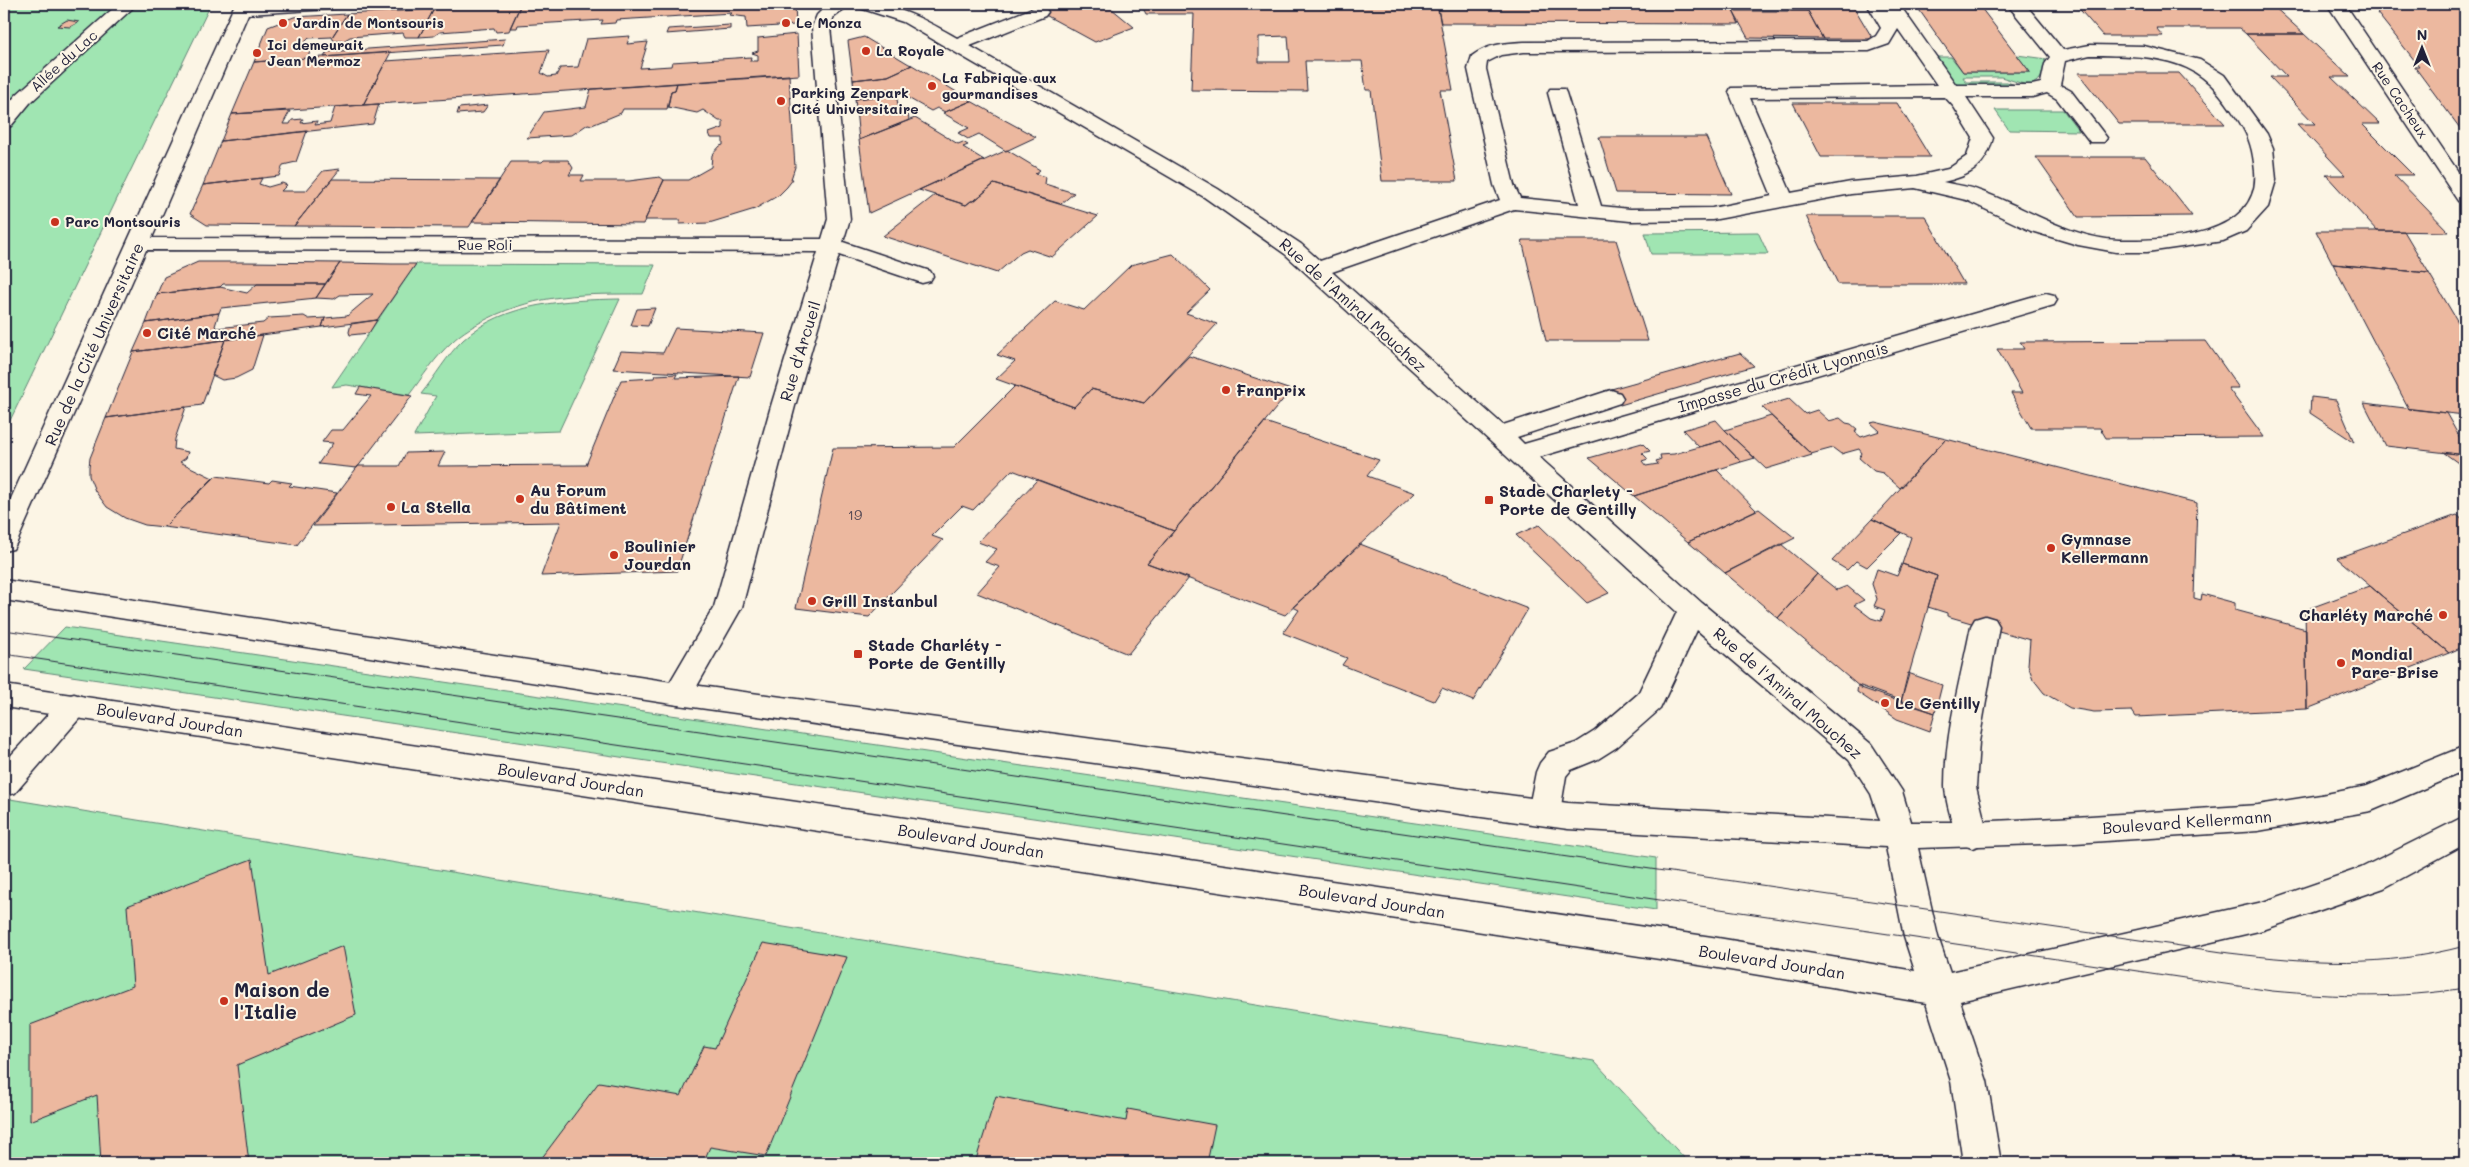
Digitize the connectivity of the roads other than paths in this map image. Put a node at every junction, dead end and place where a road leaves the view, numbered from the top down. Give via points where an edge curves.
1 (128, 4) edge
2 (329, 4) edge
3 (842, 4) edge
4 (866, 4) edge
5 (1876, 4) edge
6 (1890, 4) edge
7 (2016, 4) edge
8 (2336, 4) edge
9 (243, 6) edge
10 (1039, 12) dead end
11 (954, 45) junction
12 (2059, 56) junction
13 (2050, 87) junction
14 (1950, 91) junction
15 (1557, 93) dead end
16 (4, 122) edge
17 (2097, 138) dead end
18 (1915, 182) junction
19 (2465, 197) edge
20 (1785, 202) junction
21 (1512, 203) junction
22 (1592, 212) junction
23 (139, 244) junction
24 (832, 246) junction
25 (1316, 270) junction
26 (922, 276) dead end
27 (2046, 300) dead end
28 (1612, 398) dead end
29 (1498, 434) junction
30 (1520, 454) junction
31 (4, 542) edge
32 (4, 590) edge
33 (1692, 610) junction
34 (1985, 626) dead end
35 (678, 694) junction
36 (4, 696) edge
37 (74, 705) junction
38 (2465, 758) edge
39 (4, 784) edge
40 (1544, 812) junction
41 (2465, 830) edge
42 (1899, 835) junction
43 (1972, 835) junction
44 (1938, 990) junction
45 (1982, 1163) edge

1 - 16 street, Allée du Lac via 23,99
2 - 9 street
3 - 24 street, Rue d'Arcueil via 831,8 823,17 821,27 840,208
4 - 11 street, Rue de l'Amiral Mouchez via 909,18
5 - 21 street via 1890,28 1887,37 1879,44 1869,46 1500,48 1487,52 1478,60 1477,69 1504,185
6 - 14 street
7 - 12 street
8 - 19 street, Rue Cacheux
9 - 23 street, Rue de la Cité Universitaire
10 - 11 street
11 - 25 street, Rue de l'Amiral Mouchez via 1219,198 1293,249
12 - 13 street via 2054,64
12 - 18 street via 2090,50 2144,51 2192,64 2217,79 2257,134 2263,148 2266,180 2261,203 2238,226 2215,236 2147,246 2116,246 2039,226 1973,195
13 - 14 street via 2032,91
13 - 17 street via 2064,95
14 - 18 street via 1983,138 1981,150 1970,167 1948,176
14 - 20 street via 1738,92
15 - 22 street
18 - 20 street via 1851,188
20 - 22 street via 1712,214
21 - 22 street
21 - 25 street
23 - 24 street, Rue Roli
23 - 31 street, Rue de la Cité Universitaire
24 - 26 street, Rue Roli
24 - 35 street, Rue d'Arcueil via 783,406 728,607
25 - 29 street, Rue de l'Amiral Mouchez
27 - 30 street, Impasse du Crédit Lyonnais
28 - 29 street
29 - 30 street, Rue de l'Amiral Mouchez
30 - 33 street, Rue de l'Amiral Mouchez
32 - 35 street
33 - 40 street via 1650,702 1606,739 1587,751 1560,761 1551,772
33 - 42 street, Rue de l'Amiral Mouchez via 1860,752 1886,791
34 - 43 street via 1964,742 1960,786
35 - 40 street
36 - 37 street, Boulevard Jourdan
37 - 39 street
37 - 44 street, Boulevard Jourdan via 1712,952
38 - 43 street, Boulevard Kellermann via 2371,798 2258,818
40 - 42 street via 1731,827
41 - 44 street via 2372,878 2263,916
42 - 43 street, Boulevard Kellermann
42 - 44 street, Rue de l'Amiral Mouchez via 1922,937
44 - 45 street, Rue de l'Amiral Mouchez via 1969,1081

